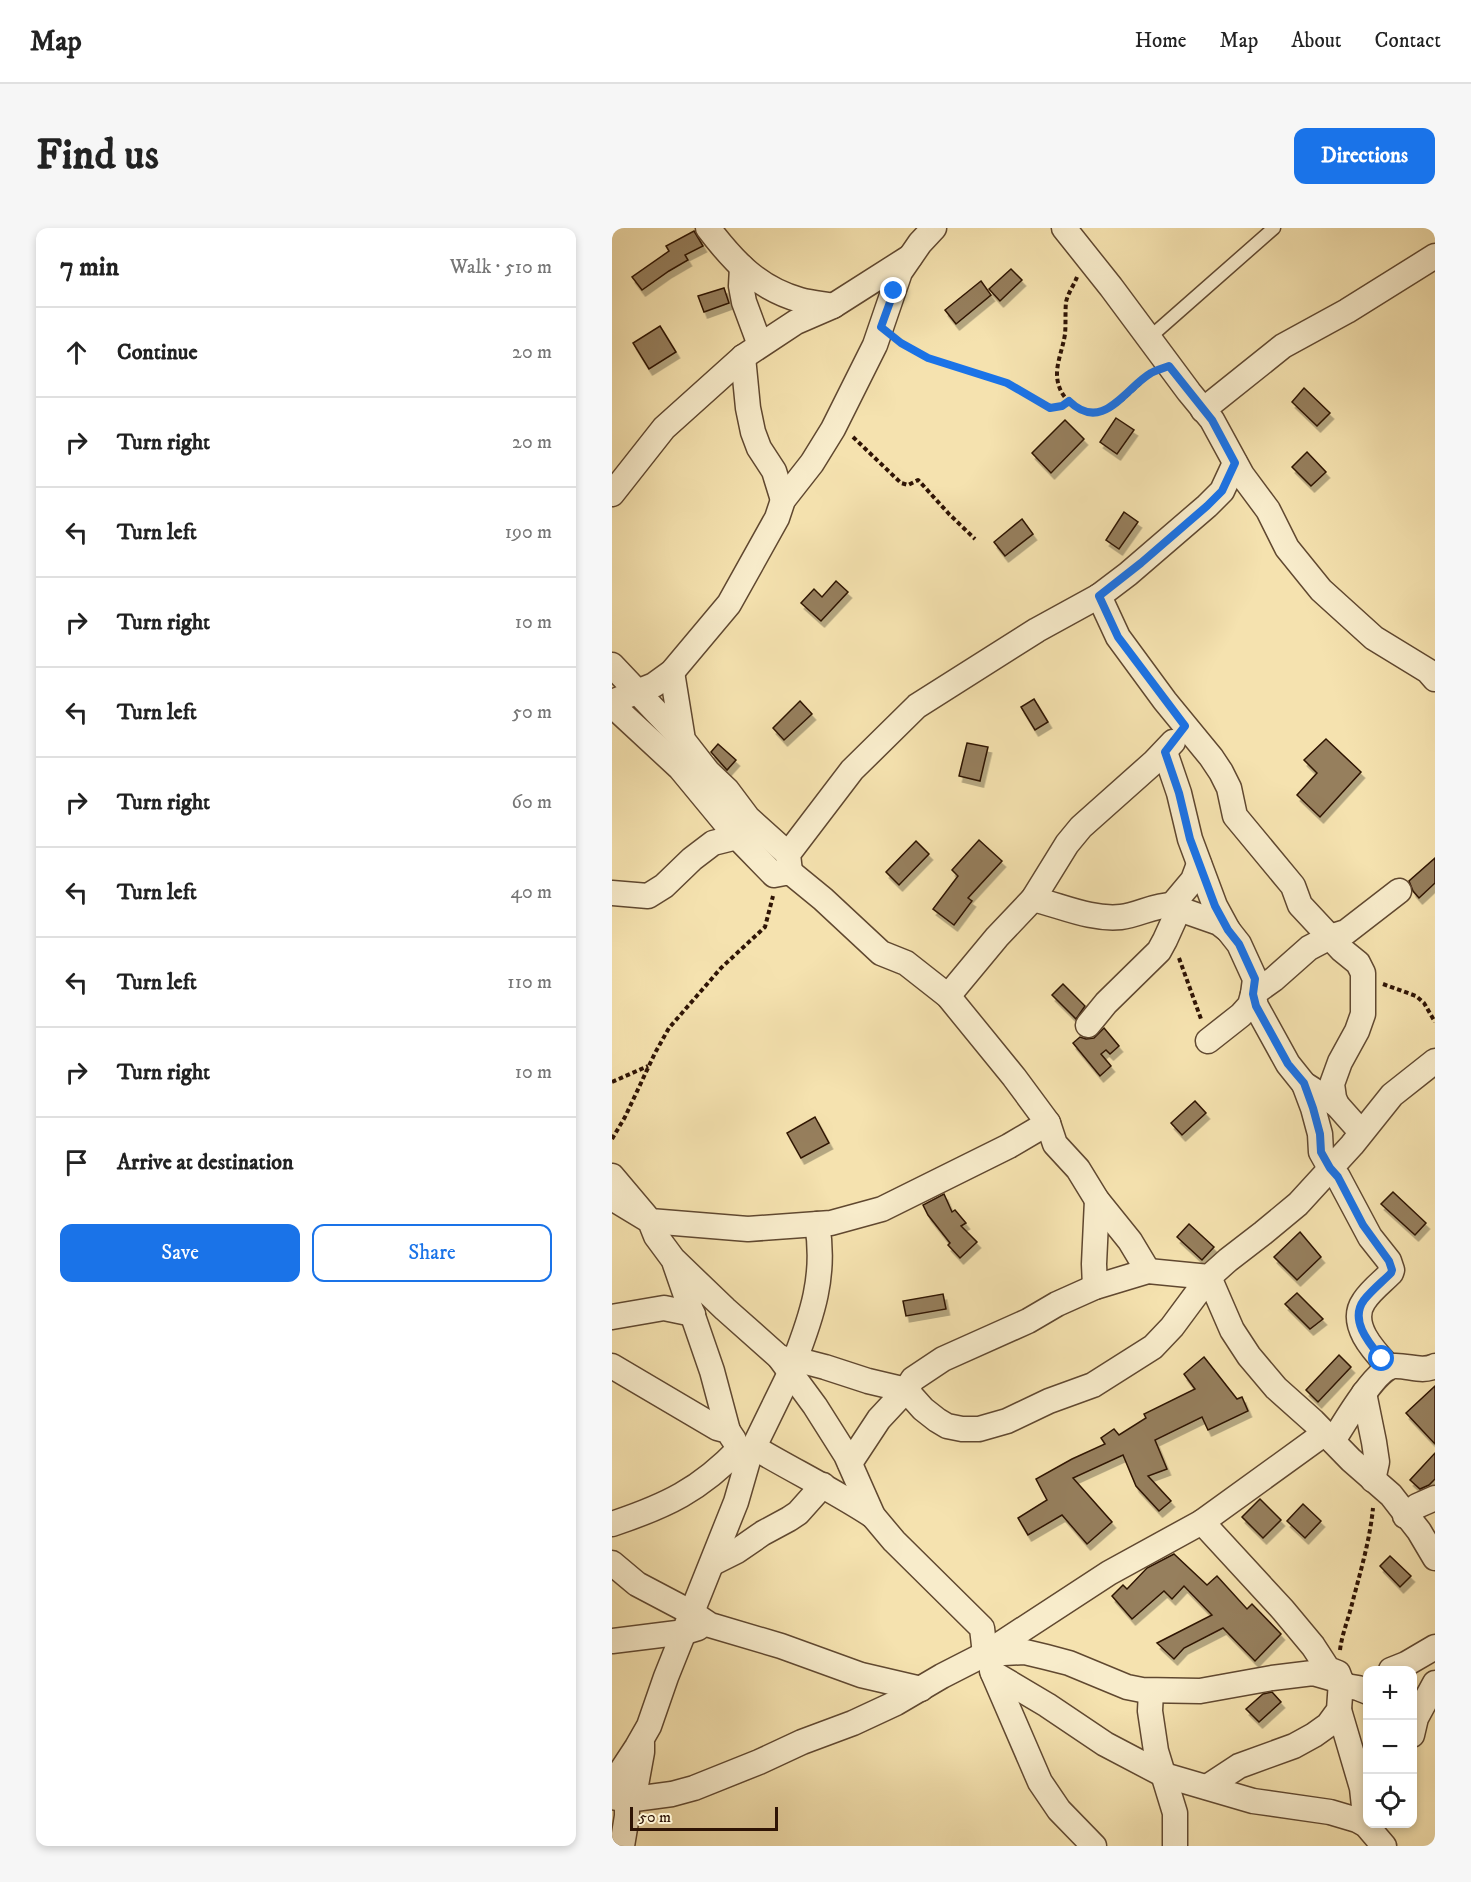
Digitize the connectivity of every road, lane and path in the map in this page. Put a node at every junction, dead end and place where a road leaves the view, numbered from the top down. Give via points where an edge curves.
1 (708, 228) edge
2 (934, 228) edge
3 (1274, 228) edge
4 (1072, 237) edge
5 (912, 255) junction
6 (1435, 256) edge
7 (742, 267) junction
8 (833, 306) junction
9 (881, 327) junction
10 (1149, 338) junction
11 (752, 351) junction
12 (1169, 366) junction
13 (1069, 401) junction
14 (1203, 410) junction
15 (836, 422) junction
16 (1235, 463) junction
17 (612, 494) edge
18 (783, 500) junction
19 (975, 539) dead end
20 (1099, 596) junction
21 (612, 665) edge
22 (1433, 671) edge
23 (672, 672) junction
24 (637, 692) junction
25 (612, 703) edge
26 (1185, 726) junction
27 (683, 740) junction
28 (1165, 752) junction
29 (737, 837) junction
30 (1199, 864) junction
31 (784, 867) junction
32 (1399, 891) dead end
33 (612, 893) edge
34 (1033, 899) junction
35 (1174, 914) junction
36 (1228, 930) junction
37 (1330, 937) junction
38 (1363, 973) junction
39 (1253, 994) junction
40 (948, 996) junction
41 (1435, 1022) edge
42 (1088, 1025) dead end
43 (1208, 1041) joint
44 (1435, 1061) edge
45 (648, 1066) junction
46 (612, 1082) edge
47 (1304, 1083) junction
48 (1337, 1105) junction
49 (1048, 1123) junction
50 (1361, 1132) junction
51 (612, 1139) edge
52 (1330, 1168) junction
53 (612, 1176) edge
54 (612, 1198) edge
55 (1098, 1200) junction
56 (650, 1221) junction
57 (818, 1224) junction
58 (673, 1259) junction
59 (1148, 1271) junction
60 (1209, 1277) junction
61 (1095, 1287) junction
62 (693, 1314) junction
63 (612, 1317) edge
64 (788, 1364) junction
65 (612, 1366) edge
66 (1435, 1366) edge
67 (1389, 1367) junction
68 (906, 1390) junction
69 (1364, 1393) junction
70 (1329, 1437) junction
71 (743, 1446) junction
72 (850, 1462) junction
73 (1373, 1480) junction
74 (824, 1485) junction
75 (1435, 1498) edge
76 (1405, 1515) junction
77 (873, 1516) junction
78 (1202, 1522) junction
79 (612, 1524) edge
80 (1435, 1558) edge
81 (612, 1563) edge
82 (713, 1563) junction
83 (696, 1623) junction
84 (612, 1641) edge
85 (1435, 1647) edge
86 (989, 1664) junction
87 (1402, 1666) edge
88 (1352, 1682) edge
89 (1435, 1683) edge
90 (921, 1689) junction
91 (1151, 1691) junction
92 (1340, 1710) junction
93 (1419, 1724) edge
94 (1164, 1774) junction
95 (1207, 1787) junction
96 (1363, 1790) edge
97 (617, 1794) edge
98 (1363, 1821) edge
99 (1378, 1828) edge
100 (622, 1846) edge
101 (1094, 1846) edge
102 (1174, 1846) edge
103 (1384, 1846) edge

1 - 7 street
2 - 5 street
3 - 10 lane
4 - 10 street
4 - 13 path via 1079,267 1066,303 1057,375 1058,385
5 - 8 street
5 - 9 street via 900,272
6 - 14 street via 1283,346
7 - 8 street via 776,291
7 - 11 street via 741,286
8 - 11 street via 796,322
9 - 13 path via 928,358 1007,383 1050,408
9 - 15 street
10 - 12 street
11 - 17 street via 664,428
11 - 18 street via 748,408 759,448 774,471
12 - 13 path via 1150,374 1110,409 1091,412 1076,408
12 - 14 street
14 - 16 street
15 - 18 street via 812,464
15 - 19 path via 901,483 920,482
16 - 20 street via 1222,491 1207,506
16 - 22 street via 1268,510 1287,548 1322,590 1374,638
18 - 23 street via 729,604
20 - 26 street via 1118,637
20 - 31 street via 917,706 852,770
21 - 24 street
23 - 24 street
23 - 27 street
24 - 25 street
24 - 27 street
25 - 29 street via 680,768
26 - 28 street
26 - 37 street via 1211,757 1229,788 1234,816 1293,886 1300,905
27 - 31 street via 727,790
28 - 30 street
28 - 34 street via 1081,827
29 - 31 street
29 - 33 street via 713,843 648,897
30 - 35 street
30 - 36 street
31 - 40 street via 881,952 906,963
31 - 45 path via 765,927 721,968 669,1028
32 - 37 street via 1346,932
34 - 35 street via 1101,916 1121,917 1164,905
34 - 40 street
35 - 36 street via 1219,923
35 - 42 street via 1159,951
35 - 43 path
36 - 39 street via 1255,979
37 - 38 street via 1358,963
37 - 39 street via 1309,948
38 - 41 path via 1416,996
38 - 48 street via 1363,1014 1332,1084
39 - 43 street via 1241,1015
39 - 47 street via 1288,1064
40 - 49 street
44 - 50 street via 1392,1095
45 - 46 path
45 - 51 path
47 - 48 street
47 - 52 street via 1320,1134 1321,1152
48 - 50 street
49 - 55 street via 1055,1144 1078,1169
49 - 57 street via 882,1209
50 - 52 street
52 - 60 street via 1298,1204
52 - 67 street via 1391,1266 1391,1273 1362,1302 1358,1315 1360,1328
53 - 56 street
54 - 56 street
55 - 59 street
55 - 61 street
56 - 57 street via 748,1229
56 - 58 street
57 - 64 street via 821,1259 810,1323
58 - 62 street
58 - 64 street
59 - 60 street
59 - 61 street
60 - 68 street via 1153,1347 1093,1385 1007,1421 979,1429 947,1426 923,1409
60 - 70 street via 1232,1330 1249,1356 1276,1388
61 - 68 street via 943,1359 913,1379
62 - 63 street via 664,1308
62 - 71 street
64 - 68 street via 802,1361
64 - 71 street
64 - 72 street
65 - 71 street
66 - 67 street
67 - 69 street
68 - 72 street via 879,1419
69 - 70 street
69 - 73 street via 1377,1462
70 - 73 street
70 - 78 street
71 - 74 street
71 - 79 street via 689,1492
71 - 82 street via 736,1502
72 - 74 street
72 - 77 street
73 - 76 street
73 - 88 path via 1371,1518 1342,1638
74 - 77 street
74 - 82 street via 798,1513
75 - 76 street
76 - 80 street
77 - 86 street via 982,1628
78 - 86 street via 1109,1573
78 - 88 street via 1283,1610 1328,1669
81 - 83 street
82 - 83 street
83 - 84 street
83 - 90 street via 781,1646 861,1675
83 - 97 street via 662,1688
85 - 87 street
86 - 90 street via 942,1676
86 - 91 street via 1025,1652 1127,1687
86 - 94 street via 1105,1744
86 - 101 street via 1040,1782 1059,1810
88 - 91 street via 1313,1673 1200,1691
88 - 92 street
89 - 93 street
90 - 97 street via 853,1724 718,1779 672,1794
91 - 94 street via 1151,1721
92 - 95 street via 1329,1725 1314,1735 1239,1766
92 - 96 street
94 - 95 street
94 - 102 street via 1175,1814
95 - 98 street via 1253,1801 1330,1812
97 - 100 street via 627,1816
99 - 103 street

